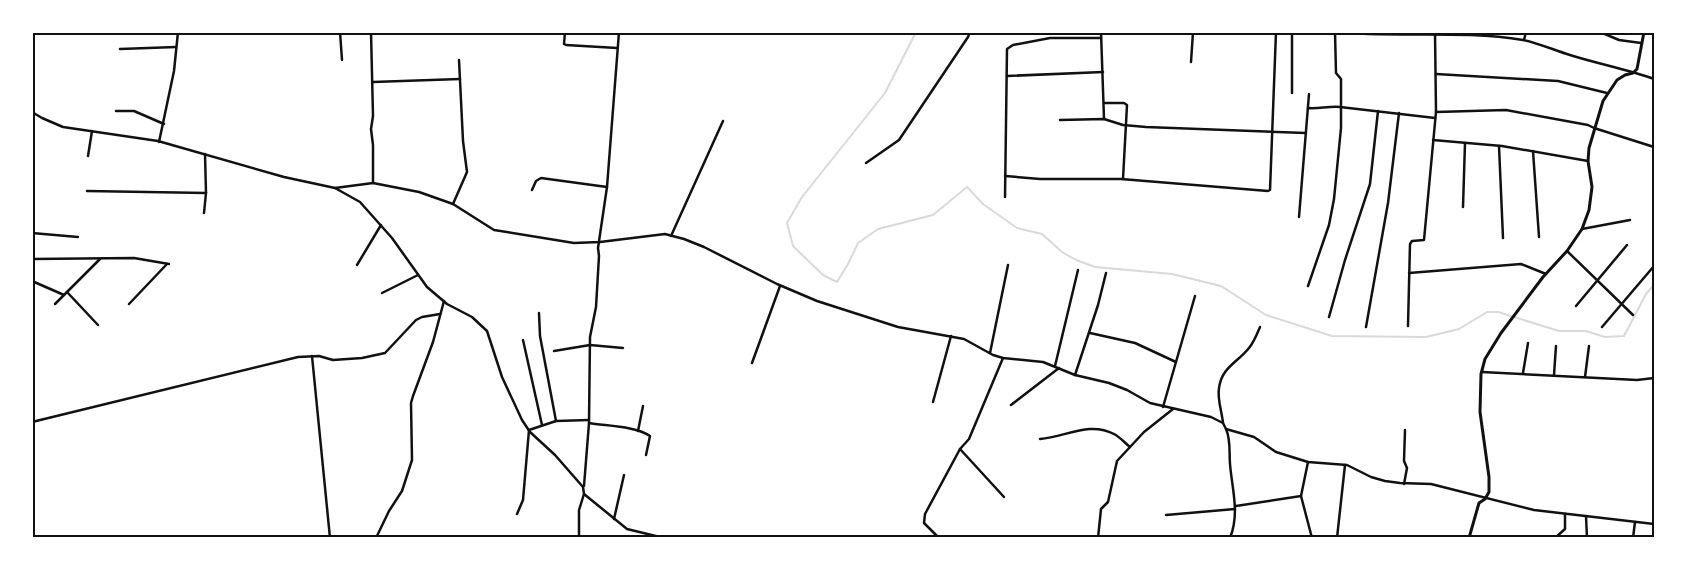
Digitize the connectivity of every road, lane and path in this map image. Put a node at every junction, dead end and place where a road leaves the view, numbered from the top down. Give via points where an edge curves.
1 (178, 32) edge
2 (340, 32) edge
3 (371, 32) edge
4 (565, 32) edge
5 (619, 32) edge
6 (970, 32) edge
7 (1101, 32) edge
8 (1193, 32) edge
9 (1276, 32) edge
10 (1292, 32) edge
11 (1335, 32) edge
12 (1488, 32) edge
13 (1526, 32) edge
14 (1600, 32) edge
15 (1644, 32) edge
16 (1436, 33) edge
17 (1364, 34) edge
18 (1398, 34) edge
19 (1487, 37) junction
20 (1101, 38) junction
21 (1524, 40) junction
22 (1642, 43) junction
23 (176, 47) junction
24 (120, 48) dead end
25 (617, 48) junction
26 (342, 60) dead end
27 (459, 60) dead end
28 (1191, 62) dead end
29 (1103, 72) junction
30 (1634, 72) junction
31 (1435, 74) junction
32 (1007, 76) junction
33 (460, 79) junction
34 (1654, 79) edge
35 (373, 82) junction
36 (1292, 93) dead end
37 (1607, 93) junction
38 (1309, 94) dead end
39 (1104, 103) junction
40 (1340, 107) junction
41 (1308, 108) junction
42 (116, 111) dead end
43 (1378, 111) junction
44 (32, 112) edge
45 (1436, 112) junction
46 (1399, 113) junction
47 (1436, 118) junction
48 (1060, 120) dead end
49 (1104, 120) junction
50 (723, 121) dead end
51 (164, 124) junction
52 (1126, 125) junction
53 (1594, 128) junction
54 (92, 131) junction
55 (1273, 133) junction
56 (1306, 134) junction
57 (1433, 140) junction
58 (160, 142) junction
59 (1465, 143) junction
60 (1499, 146) junction
61 (1654, 147) edge
62 (1533, 152) junction
63 (205, 154) junction
64 (88, 156) dead end
65 (1588, 161) junction
66 (866, 164) dead end
67 (1005, 176) junction
68 (1123, 179) junction
69 (373, 183) junction
70 (607, 187) junction
71 (335, 188) junction
72 (532, 190) dead end
73 (87, 191) dead end
74 (206, 193) junction
75 (1005, 197) dead end
76 (453, 204) junction
77 (1463, 207) dead end
78 (204, 213) dead end
79 (1299, 217) dead end
80 (1630, 220) dead end
81 (381, 224) junction
82 (1582, 229) junction
83 (32, 234) edge
84 (671, 236) junction
85 (78, 237) dead end
86 (1539, 237) dead end
87 (1503, 238) dead end
88 (600, 242) junction
89 (1627, 245) dead end
90 (1567, 251) junction
91 (32, 259) edge
92 (100, 259) junction
93 (357, 265) dead end
94 (1008, 266) dead end
95 (1654, 266) edge
96 (1078, 270) dead end
97 (1106, 273) dead end
98 (1409, 273) junction
99 (418, 275) junction
100 (1545, 276) junction
101 (32, 281) edge
102 (1597, 281) junction
103 (780, 286) junction
104 (1308, 286) dead end
105 (382, 293) dead end
106 (66, 294) junction
107 (1195, 296) dead end
108 (444, 301) junction
109 (1621, 303) junction
110 (55, 304) dead end
111 (129, 304) dead end
112 (1576, 306) dead end
113 (539, 313) dead end
114 (440, 314) junction
115 (1633, 315) dead end
116 (1329, 317) dead end
117 (98, 325) dead end
118 (1408, 326) dead end
119 (1260, 327) dead end
120 (1366, 327) dead end
121 (1602, 327) dead end
122 (1089, 332) junction
123 (951, 336) junction
124 (523, 340) dead end
125 (1528, 344) dead end
126 (590, 346) junction
127 (1556, 346) dead end
128 (1589, 346) dead end
129 (624, 348) dead end
130 (554, 351) dead end
131 (990, 353) junction
132 (312, 356) junction
133 (1003, 358) junction
134 (1176, 362) junction
135 (752, 363) dead end
136 (1054, 366) junction
137 (1059, 368) junction
138 (1482, 372) junction
139 (1523, 373) junction
140 (1075, 375) junction
141 (1554, 375) junction
142 (1585, 377) junction
143 (1654, 378) edge
144 (933, 402) dead end
145 (1011, 404) dead end
146 (643, 406) dead end
147 (1163, 407) junction
148 (1173, 409) junction
149 (556, 421) junction
150 (32, 422) edge
151 (589, 422) junction
152 (1223, 423) junction
153 (542, 425) junction
154 (1226, 429) junction
155 (529, 430) junction
156 (1406, 430) dead end
157 (638, 431) junction
158 (1040, 439) dead end
159 (1130, 447) junction
160 (960, 449) junction
161 (646, 455) dead end
162 (1308, 462) junction
163 (1345, 465) junction
164 (624, 474) dead end
165 (1404, 484) junction
166 (583, 487) junction
167 (584, 494) junction
168 (1301, 496) junction
169 (1004, 497) dead end
170 (1485, 498) junction
171 (1235, 508) junction
172 (518, 514) dead end
173 (1565, 514) junction
174 (1166, 515) dead end
175 (1586, 516) junction
176 (614, 519) junction
177 (1635, 522) junction
178 (1654, 524) edge
179 (648, 536) edge
180 (330, 538) edge
181 (376, 538) edge
182 (579, 538) edge
183 (664, 538) edge
184 (939, 538) edge
185 (1098, 538) edge
186 (1230, 538) edge
187 (1312, 538) edge
188 (1337, 538) edge
189 (1469, 538) edge
190 (1555, 538) edge
191 (1587, 538) edge
192 (1633, 538) edge

1 - 23 street
2 - 26 street
3 - 35 street
4 - 25 street via 566,45
5 - 25 street
6 - 66 street via 899,140
7 - 20 street
8 - 28 street
9 - 55 street
10 - 36 street
11 - 17 street
11 - 40 street via 1336,73 1341,79
12 - 19 street
13 - 21 street
14 - 22 street via 1619,40
15 - 22 street
16 - 18 street
16 - 19 street
16 - 31 street
17 - 18 street
19 - 21 street
20 - 29 street
20 - 32 street via 1050,38 1008,47
21 - 30 street
22 - 30 street
23 - 24 street
23 - 51 street
25 - 70 street
27 - 33 street
29 - 32 street
29 - 39 street
30 - 34 street
30 - 37 street via 1617,80
31 - 37 street via 1558,81
31 - 45 street
32 - 67 street
33 - 35 street
33 - 76 street via 467,172
35 - 69 street
37 - 53 street
38 - 41 street
39 - 49 street
39 - 52 street via 1127,105
40 - 41 street
40 - 43 street
40 - 104 street via 1334,199
41 - 56 street
42 - 51 street via 134,111
43 - 46 street
43 - 116 street via 1370,184
44 - 54 street via 55,124
45 - 47 street
45 - 53 street via 1506,110
46 - 47 street
46 - 120 street via 1388,203
47 - 57 street
48 - 49 street
49 - 52 street
50 - 84 street
51 - 58 street
52 - 55 street
52 - 68 street
53 - 61 street
53 - 65 street
54 - 58 street
54 - 64 street
55 - 56 street
55 - 68 street via 1268,191
56 - 79 street
57 - 59 street
57 - 98 street via 1424,240 1410,244
58 - 63 street
59 - 60 street
59 - 77 street
60 - 62 street
60 - 87 street
62 - 65 street
62 - 86 street
63 - 71 street
63 - 74 street
65 - 82 street via 1591,194
67 - 68 street
67 - 75 street
69 - 71 street
69 - 76 street via 419,192
70 - 72 street via 541,178 536,180
70 - 88 street
71 - 81 street via 360,202
73 - 74 street
74 - 78 street
76 - 88 street via 494,230 574,243
80 - 82 street
81 - 93 street
81 - 99 street
82 - 90 street
83 - 85 street
84 - 88 street
84 - 103 street via 704,247
88 - 126 street
89 - 102 street
90 - 100 street
90 - 102 street
91 - 92 street
92 - 106 street
92 - 111 street via 134,258 168,264
94 - 131 street
95 - 109 street
96 - 136 street
97 - 122 street
98 - 100 street via 1521,264
98 - 118 street
99 - 105 street
99 - 108 street
100 - 138 street via 1501,333 1485,359
101 - 106 street
102 - 109 street
102 - 112 street
103 - 123 street via 898,327
103 - 135 street
106 - 110 street
106 - 117 street
107 - 134 street
108 - 114 street
108 - 155 street via 472,317 487,331 508,393
109 - 115 street
109 - 121 street
113 - 149 street via 540,336
114 - 132 street via 416,320 385,354 333,360
114 - 181 street via 411,403 412,460 402,491
119 - 152 street via 1250,347 1223,374 1219,389
122 - 134 street via 1135,343
122 - 140 street
123 - 131 street
123 - 144 street
124 - 153 street
125 - 139 street
126 - 129 street
126 - 130 street
126 - 151 street
127 - 141 street
128 - 142 street
131 - 133 street
132 - 150 street
132 - 180 street
133 - 136 street
133 - 160 street via 969,439
134 - 147 street
136 - 137 street
137 - 140 street
137 - 145 street
138 - 139 street
138 - 170 street via 1480,412 1489,484
139 - 141 street
140 - 147 street via 1109,383
141 - 142 street
142 - 143 street
146 - 157 street
147 - 148 street
148 - 152 street
148 - 159 street
149 - 151 street
149 - 153 street
151 - 157 street
151 - 166 street
152 - 154 street
153 - 155 street
154 - 162 street via 1254,438 1276,452
154 - 171 street via 1230,437
155 - 166 street
155 - 172 street via 523,500
156 - 165 street
157 - 161 street via 650,436
158 - 159 street via 1085,428 1115,434
159 - 185 street via 1117,461 1108,502 1101,509
160 - 169 street
160 - 184 street via 925,514 924,523
162 - 163 street
162 - 168 street
163 - 165 street via 1371,477
163 - 188 street
164 - 176 street
165 - 170 street via 1431,484
166 - 167 street
167 - 176 street
167 - 182 street via 579,510
168 - 171 street
168 - 187 street
170 - 173 street
170 - 189 street via 1479,503
171 - 174 street
171 - 186 street
173 - 175 street
173 - 190 street via 1565,529
175 - 177 street
175 - 191 street
176 - 179 street via 627,529
177 - 178 street
177 - 192 street
179 - 183 street

